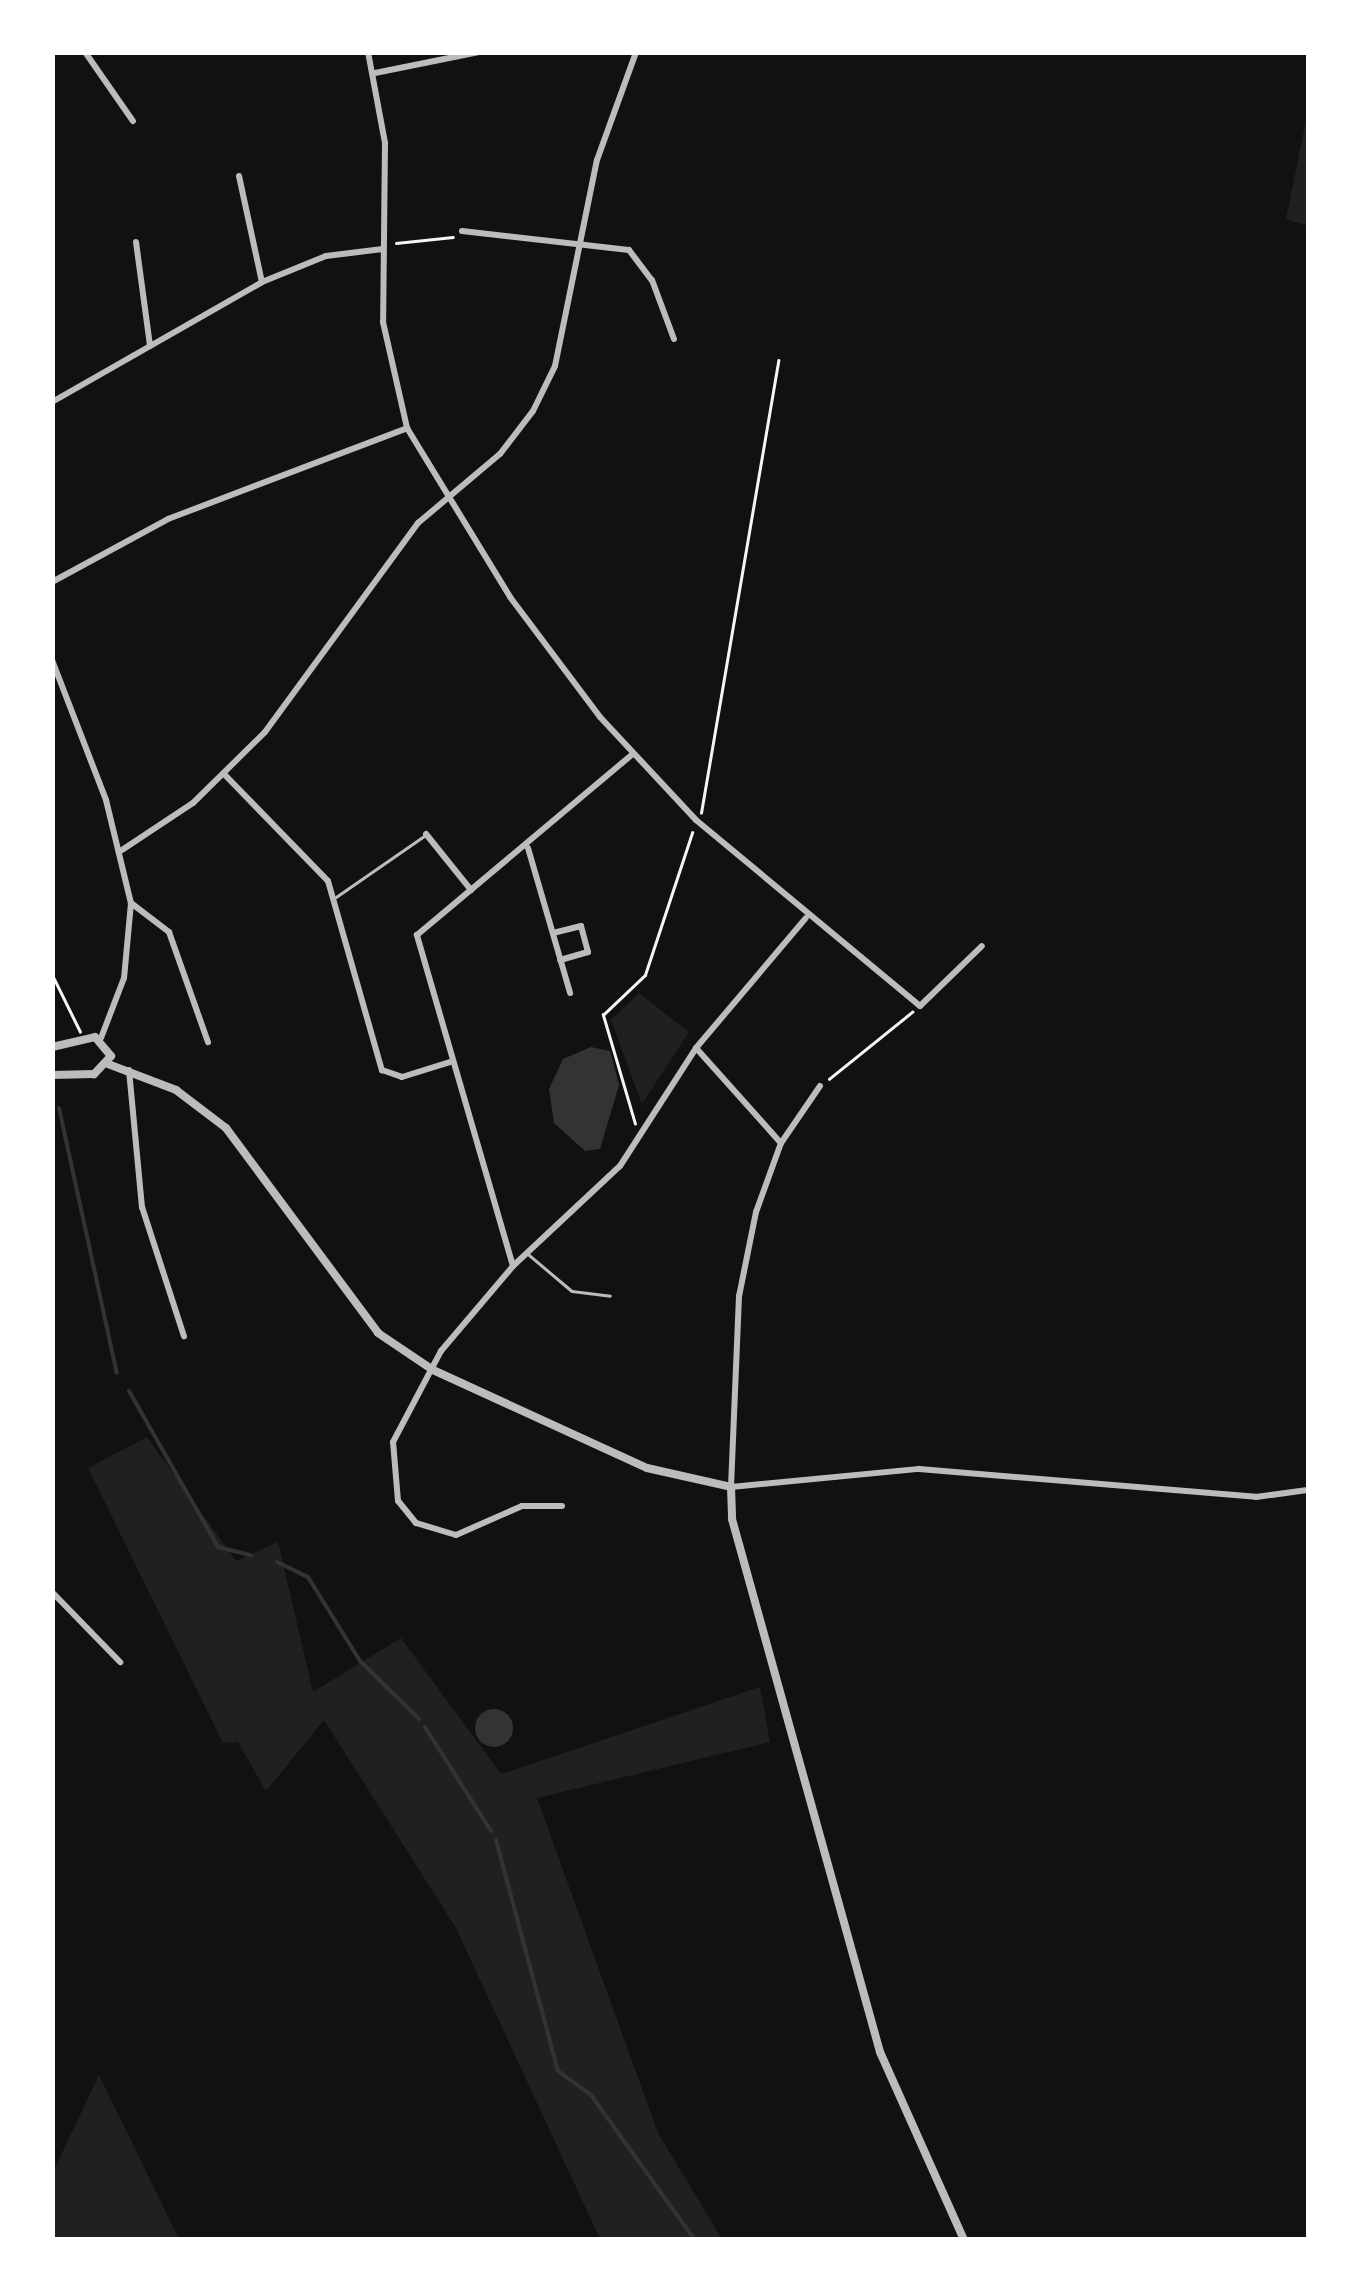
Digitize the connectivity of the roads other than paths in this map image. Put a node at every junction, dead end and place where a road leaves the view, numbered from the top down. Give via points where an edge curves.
1 (84, 52) edge
2 (368, 52) edge
3 (427, 52) edge
4 (479, 52) edge
5 (636, 52) edge
6 (420, 60) junction
7 (375, 73) junction
8 (133, 121) dead end
9 (239, 176) dead end
10 (462, 231) road end
11 (582, 240) junction
12 (136, 242) dead end
13 (384, 248) junction
14 (262, 282) junction
15 (674, 339) dead end
16 (150, 346) junction
17 (52, 402) edge
18 (407, 428) junction
19 (442, 497) junction
20 (52, 582) edge
21 (52, 660) edge
22 (633, 754) junction
23 (224, 774) junction
24 (426, 834) joint
25 (528, 848) junction
26 (122, 850) junction
27 (472, 890) junction
28 (334, 898) junction
29 (131, 903) junction
30 (806, 918) junction
31 (553, 933) junction
32 (982, 946) dead end
33 (560, 960) junction
34 (570, 993) dead end
35 (101, 1038) junction
36 (208, 1042) dead end
37 (52, 1048) edge
38 (696, 1048) junction
39 (450, 1062) junction
40 (108, 1064) junction
41 (129, 1070) junction
42 (53, 1076) edge
43 (820, 1086) road end
44 (781, 1143) junction
45 (527, 1254) junction
46 (513, 1266) junction
47 (610, 1296) dead end
48 (184, 1336) dead end
49 (433, 1370) junction
50 (732, 1488) junction
51 (1308, 1490) edge
52 (562, 1506) dead end
53 (52, 1592) edge
54 (120, 1662) dead end
55 (964, 2240) edge

1 - 8 street
2 - 7 street
3 - 6 street
4 - 6 street
5 - 11 street via 610,116
6 - 7 street
7 - 13 street
9 - 14 street
10 - 11 street
11 - 15 street via 628,250 652,280
11 - 19 street via 555,366 533,411 500,454
12 - 16 street
13 - 14 street via 326,256
13 - 18 street via 383,322
14 - 16 street
16 - 17 street
18 - 19 street
18 - 20 street via 168,519
19 - 22 street
19 - 23 street
21 - 26 street
22 - 25 street
22 - 30 street
23 - 26 street
23 - 28 street via 292,838
24 - 27 street
24 - 28 lane
25 - 27 street
25 - 31 street
26 - 29 street
27 - 39 street via 417,935
28 - 39 street via 382,1070 402,1077
29 - 35 street via 124,978
29 - 36 street via 169,932
30 - 32 street via 920,1006
30 - 38 street
31 - 33 street
31 - 33 street via 580,926 588,952
33 - 34 street
35 - 37 street
35 - 40 street
38 - 44 street
38 - 45 street via 638,1142
39 - 46 street
40 - 41 street
40 - 42 street via 81,1077
41 - 48 street via 142,1207
41 - 49 street via 226,1128 317,1262 378,1334
43 - 44 street
44 - 50 street via 739,1296
45 - 46 street
45 - 47 lane via 572,1291
46 - 49 street
49 - 50 street via 647,1468
49 - 52 street via 392,1454 398,1500 416,1524 456,1535 522,1506
50 - 51 street via 918,1469 1256,1497
50 - 55 street via 732,1519 880,2052
53 - 54 street

